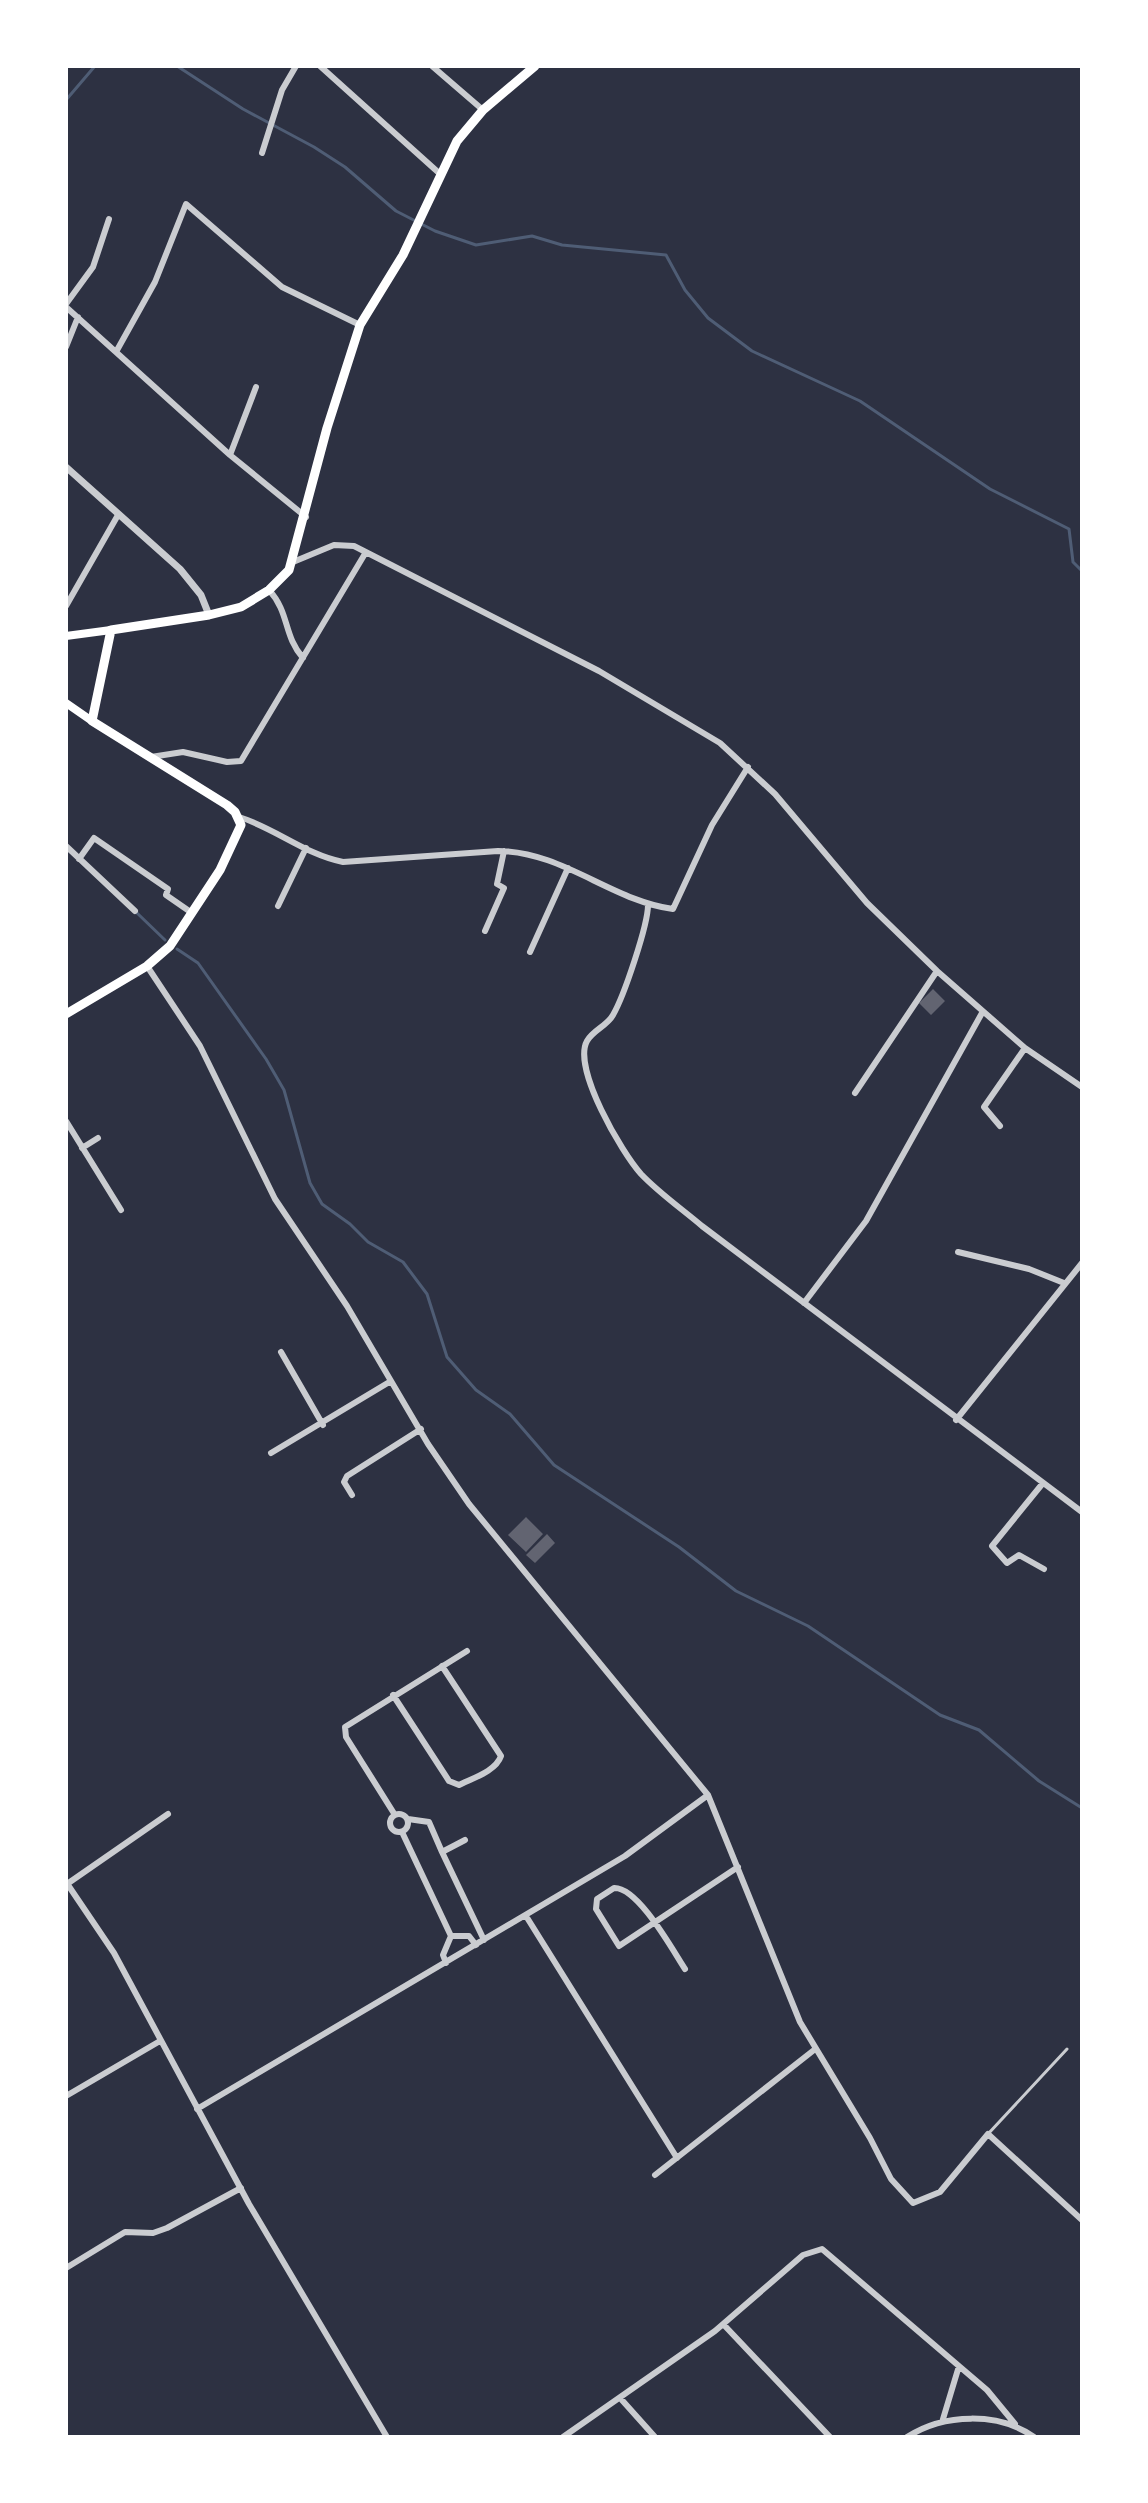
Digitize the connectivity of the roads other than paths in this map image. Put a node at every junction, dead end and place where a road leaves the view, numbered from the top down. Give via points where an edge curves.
1 (296, 66) edge
2 (320, 66) edge
3 (432, 66) edge
4 (535, 66) edge
5 (483, 110) junction
6 (262, 153) dead end
7 (439, 173) junction
8 (109, 219) dead end
9 (66, 305) edge
10 (78, 317) junction
11 (360, 325) junction
12 (66, 347) edge
13 (116, 352) junction
14 (256, 387) dead end
15 (230, 455) junction
16 (66, 467) edge
17 (118, 515) junction
18 (306, 517) junction
19 (366, 552) junction
20 (293, 562) junction
21 (269, 590) junction
22 (66, 606) edge
23 (209, 615) junction
24 (111, 630) junction
25 (66, 636) edge
26 (303, 658) junction
27 (66, 703) edge
28 (92, 721) junction
29 (147, 758) junction
30 (748, 767) junction
31 (239, 817) junction
32 (66, 846) edge
33 (306, 848) junction
34 (504, 851) junction
35 (80, 858) junction
36 (568, 868) junction
37 (648, 905) junction
38 (278, 906) dead end
39 (135, 911) dead end
40 (192, 913) junction
41 (485, 931) dead end
42 (530, 952) dead end
43 (147, 966) junction
44 (937, 971) junction
45 (982, 1013) junction
46 (66, 1014) edge
47 (1025, 1048) junction
48 (1082, 1087) edge
49 (855, 1093) dead end
50 (66, 1121) edge
51 (1000, 1126) dead end
52 (98, 1138) dead end
53 (82, 1148) junction
54 (121, 1210) dead end
55 (958, 1252) dead end
56 (1082, 1263) edge
57 (1064, 1283) junction
58 (804, 1303) junction
59 (281, 1352) dead end
60 (391, 1381) junction
61 (956, 1420) junction
62 (323, 1425) junction
63 (421, 1429) junction
64 (271, 1453) dead end
65 (1043, 1483) junction
66 (352, 1495) dead end
67 (1082, 1512) edge
68 (1044, 1569) dead end
69 (467, 1651) dead end
70 (442, 1666) junction
71 (393, 1695) junction
72 (708, 1795) junction
73 (168, 1814) dead end
74 (395, 1815) junction
75 (408, 1819) junction
76 (402, 1832) junction
77 (465, 1840) dead end
78 (442, 1852) junction
79 (738, 1867) junction
80 (66, 1883) edge
81 (526, 1916) junction
82 (655, 1924) junction
83 (451, 1936) junction
84 (484, 1940) junction
85 (476, 1945) junction
86 (446, 1963) junction
87 (685, 1969) dead end
88 (160, 2041) junction
89 (1067, 2049) dead end
90 (814, 2050) junction
91 (66, 2096) edge
92 (197, 2109) junction
93 (988, 2134) junction
94 (677, 2158) junction
95 (655, 2175) dead end
96 (241, 2188) junction
97 (1082, 2220) edge
98 (66, 2268) edge
99 (724, 2325) junction
100 (959, 2366) junction
101 (621, 2399) junction
102 (943, 2419) junction
103 (1015, 2424) junction
104 (387, 2437) edge
105 (563, 2437) edge
106 (655, 2437) edge
107 (830, 2437) edge
108 (907, 2437) edge
109 (1034, 2437) edge

1 - 6 street via 282,90
2 - 7 street
3 - 5 street
4 - 5 main road
5 - 7 main road
7 - 11 main road via 403,255
8 - 9 street via 93,267
9 - 10 street
10 - 12 street
10 - 13 street
11 - 13 street via 282,287 186,204 155,282
11 - 18 main road
13 - 15 street
14 - 15 street
15 - 18 street
16 - 17 street
17 - 22 street
17 - 23 street via 190,580
18 - 20 main road
19 - 20 street via 339,544
19 - 26 street
19 - 30 street via 599,671 712,737
20 - 21 main road
21 - 23 main road via 241,607
21 - 26 street via 285,611 290,643
23 - 24 main road
24 - 25 main road
24 - 28 main road
26 - 29 street via 239,763 183,752
27 - 28 main road
28 - 29 main road
29 - 31 main road
30 - 37 street via 712,825 674,909
30 - 44 street via 799,819 867,903
31 - 33 street
31 - 40 main road via 237,839
32 - 35 street
33 - 34 street via 343,862
33 - 38 street
34 - 36 street
34 - 41 street via 497,884 504,888
35 - 39 street
35 - 40 street via 94,838 168,889 166,895
36 - 37 street
36 - 42 street
37 - 58 street via 645,929 614,1015 585,1046 589,1079 606,1118 641,1173
40 - 43 main road via 170,946
43 - 46 main road
43 - 60 street via 200,1046 275,1199
44 - 45 street
44 - 49 street
45 - 47 street
45 - 58 street via 866,1221
47 - 48 street
47 - 51 street via 984,1107
50 - 53 street
52 - 53 street
53 - 54 street
55 - 57 street
56 - 57 street
57 - 61 street
58 - 61 street
59 - 62 street
60 - 62 street
60 - 63 street
61 - 65 street
62 - 64 street
63 - 66 street via 347,1476 344,1482
63 - 72 street via 496,1537
65 - 67 street
65 - 68 street via 992,1546 1007,1563 1019,1555
69 - 70 street
70 - 71 street
70 - 71 street via 501,1756 486,1771 459,1785 449,1781
71 - 74 street via 344,1731
72 - 79 street
72 - 81 street via 625,1856
73 - 80 street
74 - 75 street
74 - 76 street via 391,1827
75 - 76 street
75 - 78 street via 429,1822
76 - 83 street
77 - 78 street
78 - 84 street
79 - 82 street
79 - 90 street
80 - 88 street via 114,1953
81 - 84 street
81 - 94 street
82 - 82 street via 618,1946 596,1909 597,1899 622,1888
82 - 87 street
83 - 85 street via 469,1936
83 - 86 street via 443,1955
84 - 85 street
85 - 86 street
86 - 92 street
88 - 91 street
88 - 92 street
89 - 93 lane
90 - 93 street via 893,2182 913,2203 940,2192
90 - 94 street
92 - 96 street
93 - 97 street
94 - 95 street
96 - 98 street via 167,2228 125,2232
96 - 104 street
99 - 100 street via 803,2255 822,2249
99 - 101 street
99 - 107 street
100 - 102 street
100 - 103 street
101 - 105 street
101 - 106 street
102 - 103 street
102 - 108 street
103 - 109 street

